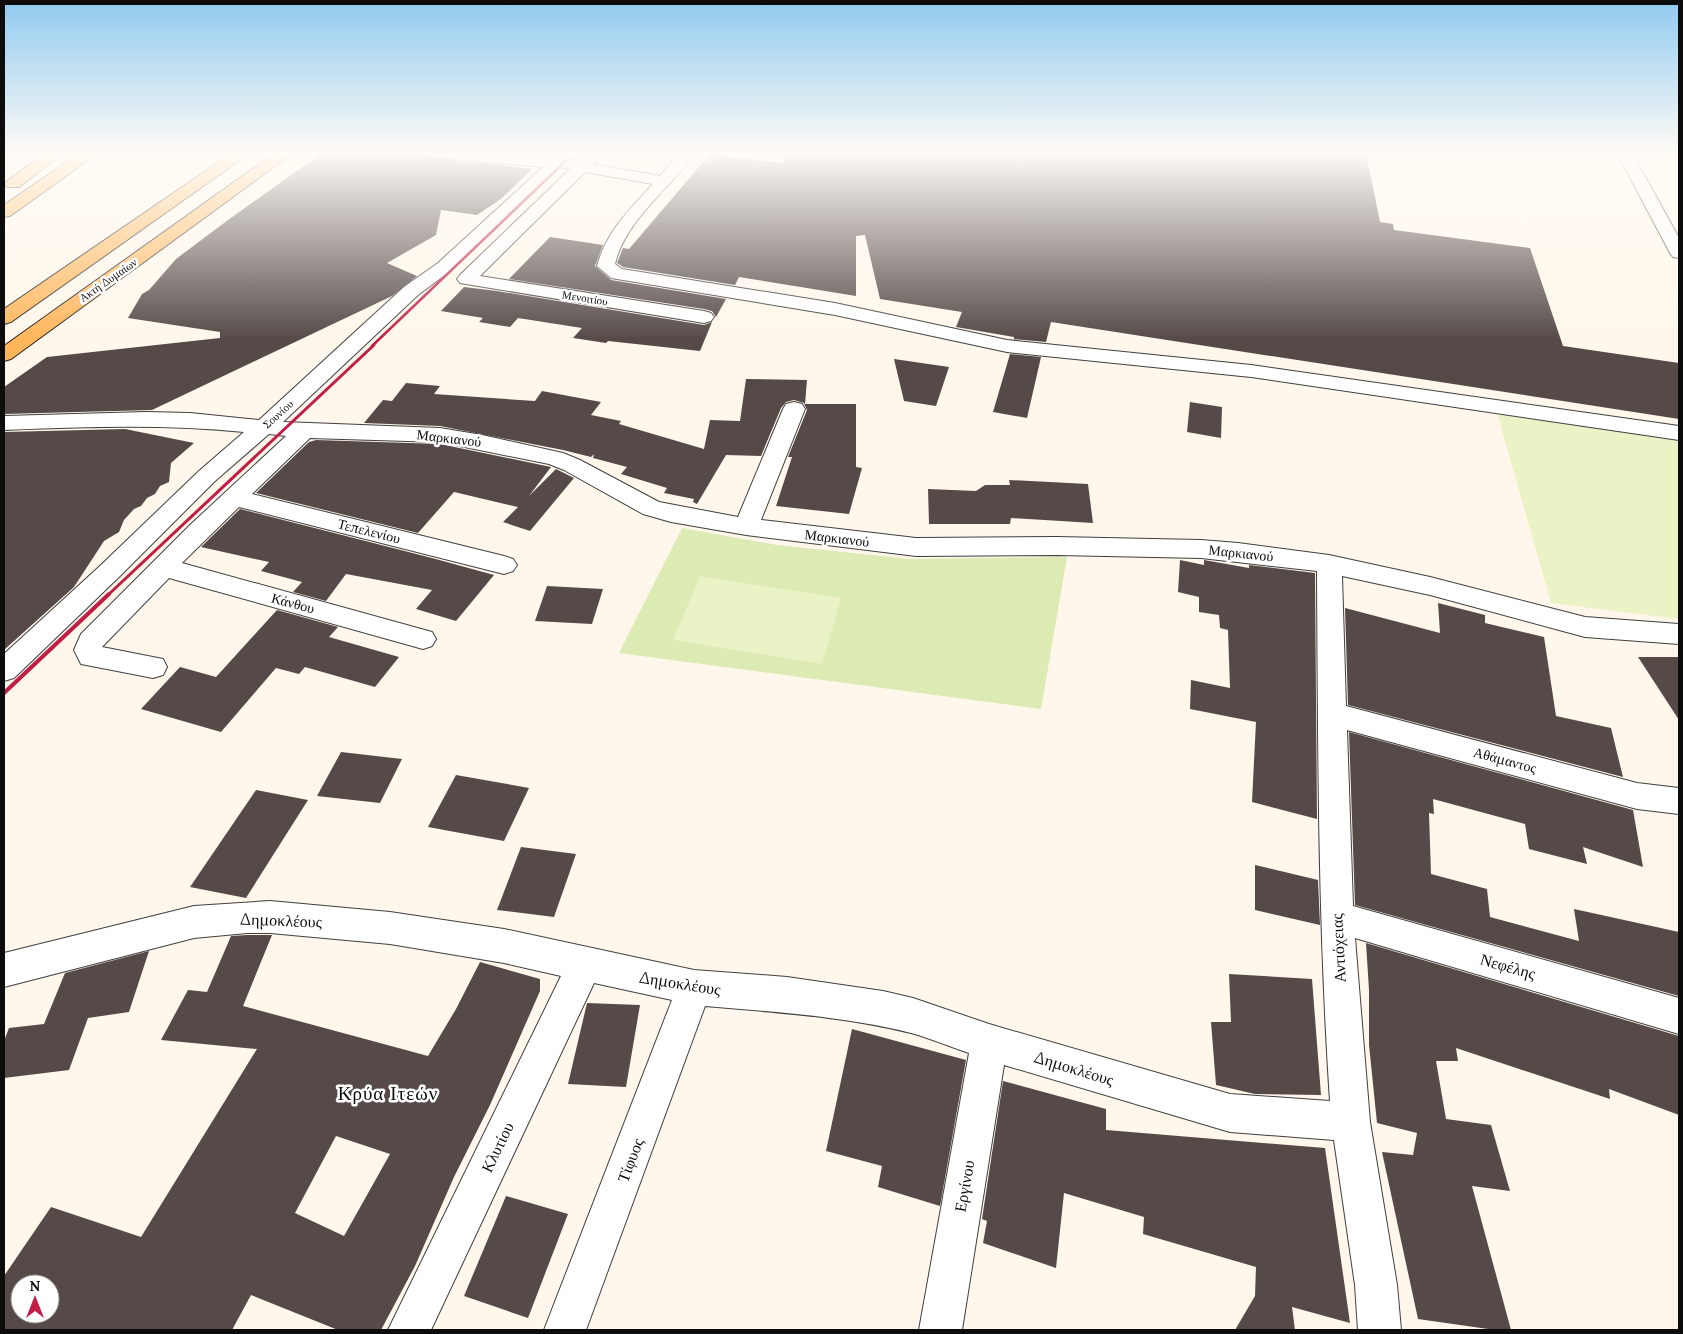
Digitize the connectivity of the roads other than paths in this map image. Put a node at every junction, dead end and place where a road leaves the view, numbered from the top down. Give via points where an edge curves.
1 (153, 215) edge
2 (199, 215) edge
3 (500, 215) edge
4 (531, 215) edge
5 (635, 215) edge
6 (1658, 215) edge
7 (1679, 253) edge
8 (704, 317) dead end
9 (4, 318) edge
10 (4, 355) edge
11 (794, 409) dead end
12 (4, 423) edge
13 (264, 427) junction
14 (305, 431) junction
15 (1679, 433) edge
16 (234, 498) junction
17 (746, 527) junction
18 (1329, 564) junction
19 (504, 565) dead end
20 (163, 567) junction
21 (1679, 634) edge
22 (423, 639) dead end
23 (153, 666) dead end
24 (4, 670) edge
25 (1332, 714) junction
26 (1679, 801) edge
27 (1337, 917) junction
28 (584, 964) junction
29 (4, 970) edge
30 (694, 988) junction
31 (1679, 1016) edge
32 (989, 1042) junction
33 (1351, 1122) junction
34 (409, 1330) edge
35 (565, 1330) edge
36 (940, 1330) edge
37 (1380, 1330) edge

1 - 9 main road
2 - 10 main road, Ακτή Δυμαίων
3 - 13 street, Σουνίου via 444,267 398,303
4 - 8 street, Μενοιτίου via 466,279
5 - 15 street via 614,240 608,255 606,266 617,274 835,308 1007,346 1241,370
6 - 7 street
11 - 17 street
12 - 13 street, Μαρκιανού via 146,419
13 - 14 street, Μαρκιανού
13 - 24 street, Σουνίου via 187,494 110,572
14 - 16 street
14 - 17 street, Μαρκιανού via 440,435 530,452 572,465 651,508
16 - 19 street, Τεπελενίου
16 - 20 street
17 - 18 street, Μαρκιανού via 916,547 1201,549
18 - 21 street, Μαρκιανού via 1430,586 1585,627
18 - 25 street, Αντιόχειας
20 - 22 street, Κάνθου
20 - 23 street via 91,641 88,650 91,656
25 - 26 street, Αθάμαντος via 1638,796
25 - 27 street, Αντιόχειας
27 - 31 street, Νεφέλης
27 - 33 street, Αντιόχειας
28 - 29 street, Δημοκλέους via 504,946 390,928 247,917 194,922
28 - 30 street, Δημοκλέους
28 - 34 street, Κλυτίου
30 - 32 street, Δημοκλέους via 787,995 875,1008 913,1016
30 - 35 street, Τίφυος
32 - 33 street, Δημοκλέους via 1230,1113
32 - 36 street, Εργίνου
33 - 37 street, Αντιόχειας

